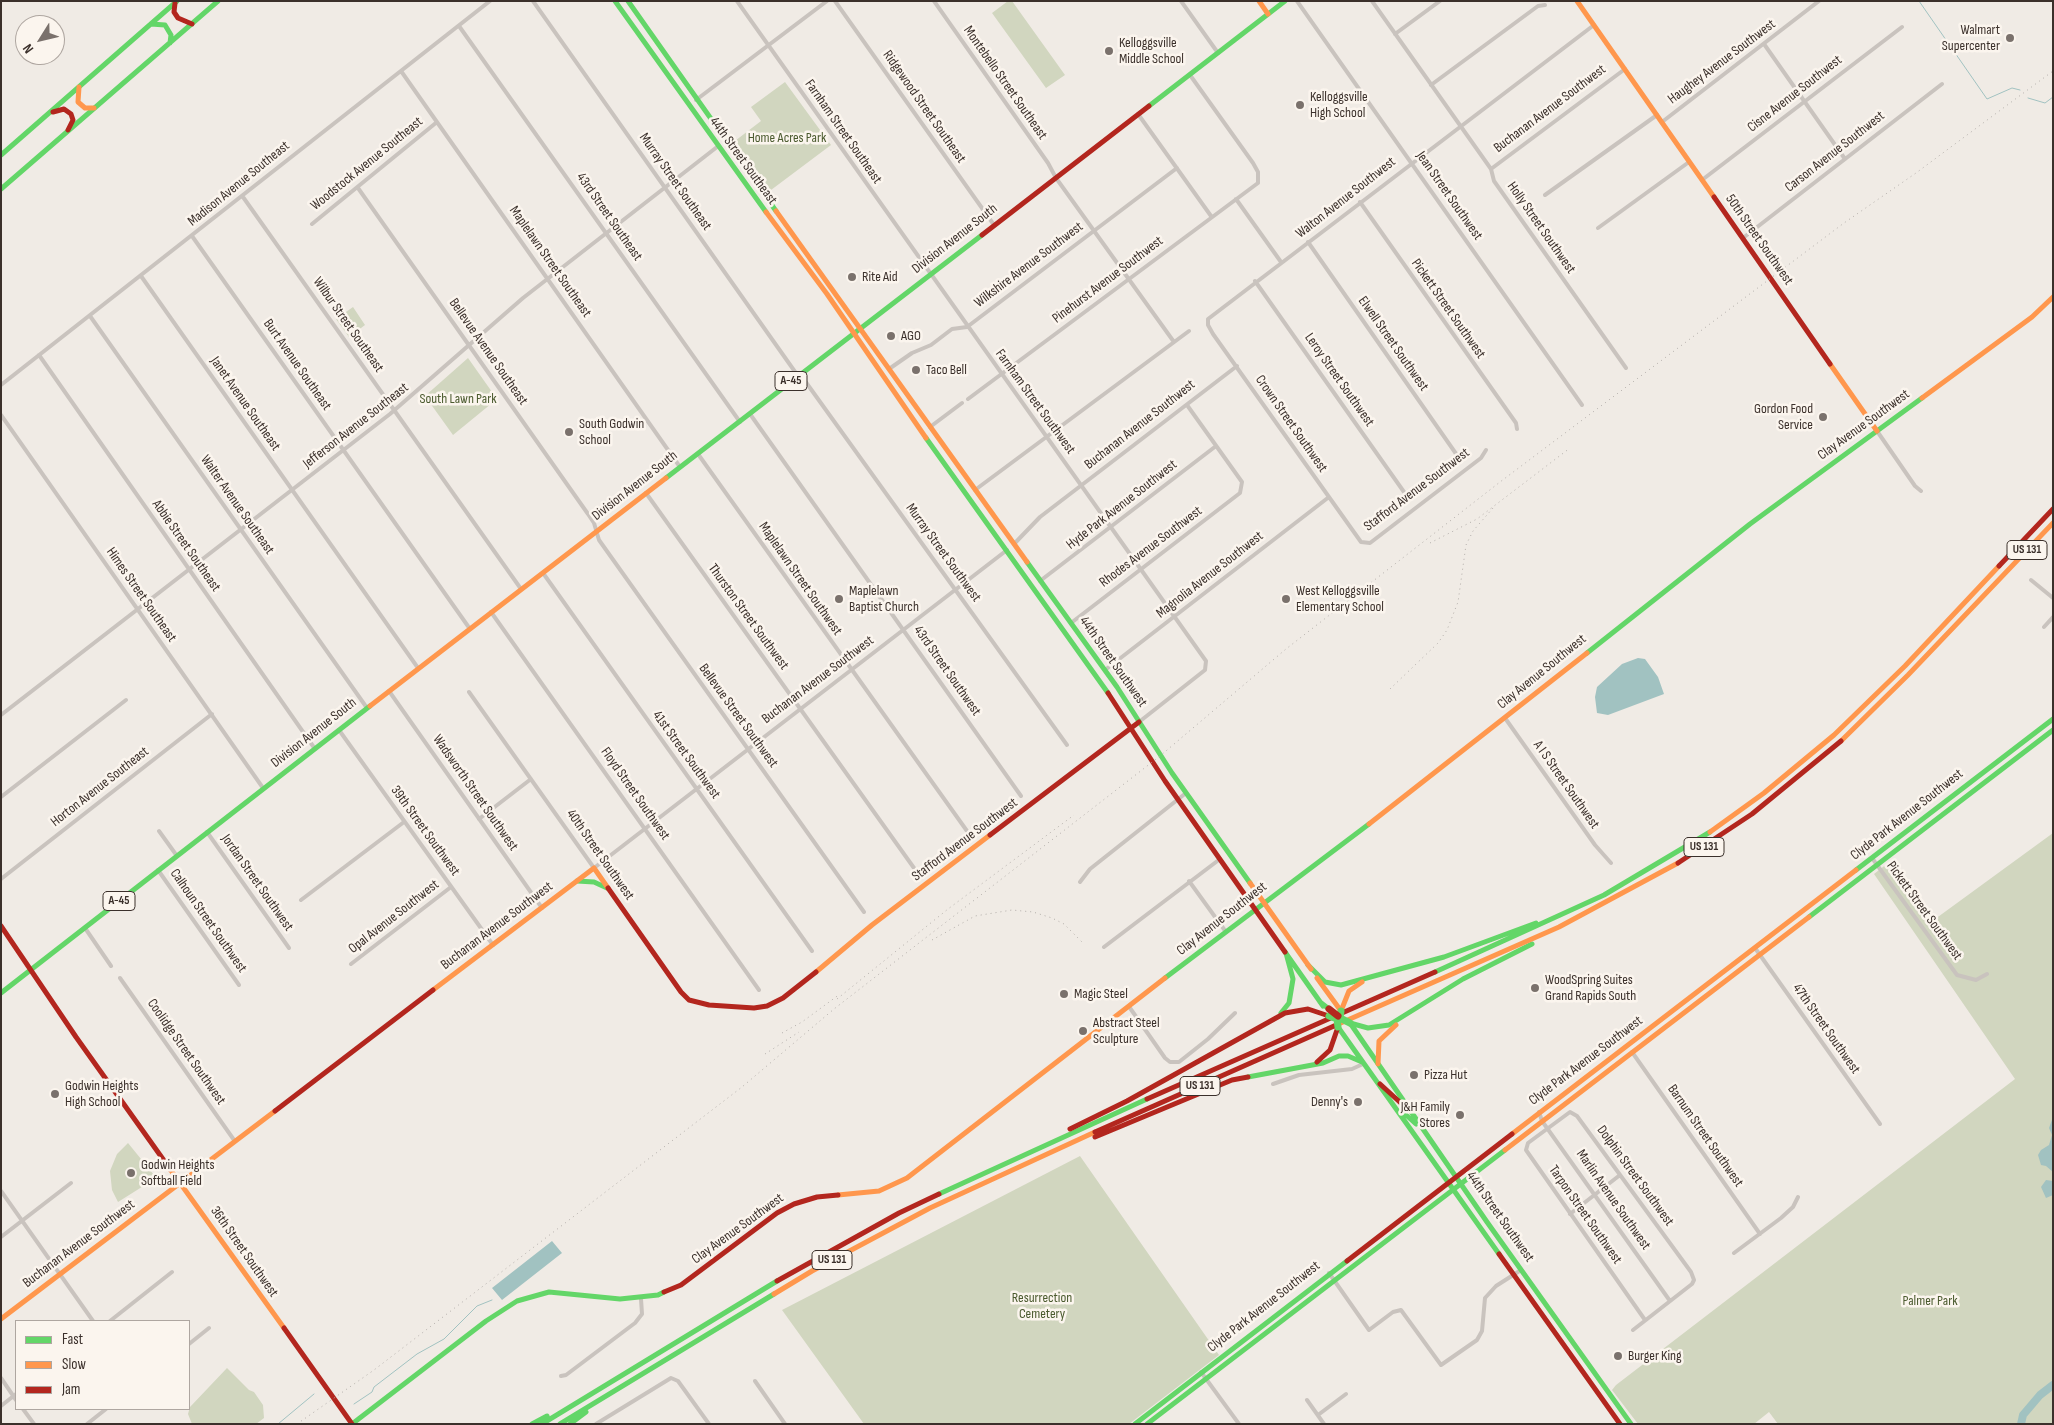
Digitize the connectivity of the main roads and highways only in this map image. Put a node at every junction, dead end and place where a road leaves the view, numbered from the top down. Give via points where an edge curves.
1 (218, 1) edge
2 (615, 1) edge
3 (628, 1) edge
4 (1259, 1) edge
5 (1285, 1) edge
6 (1577, 1) edge
7 (176, 2) edge
8 (1268, 14) junction
9 (150, 24) junction
10 (192, 24) junction
11 (170, 44) junction
12 (79, 87) junction
13 (682, 98) junction
14 (696, 100) junction
15 (98, 106) junction
16 (47, 115) junction
17 (694, 115) junction
18 (708, 116) junction
19 (65, 135) junction
20 (1, 155) edge
21 (1, 189) edge
22 (2053, 297) edge
23 (861, 329) junction
24 (854, 334) junction
25 (915, 423) junction
26 (930, 427) junction
27 (1877, 431) junction
28 (933, 448) junction
29 (946, 448) junction
30 (945, 465) junction
31 (960, 469) junction
32 (2053, 509) edge
33 (2053, 523) edge
34 (1037, 593) junction
35 (1058, 606) junction
36 (2053, 719) edge
37 (1139, 722) junction
38 (1131, 728) junction
39 (2053, 730) edge
40 (2002, 758) junction
41 (2007, 765) junction
42 (1907, 831) junction
43 (1912, 838) junction
44 (594, 868) joint
45 (577, 881) junction
46 (609, 889) junction
47 (1263, 902) junction
48 (1608, 904) junction
49 (1255, 908) junction
50 (1576, 909) junction
51 (1, 926) edge
52 (1286, 953) junction
53 (1308, 965) junction
54 (30, 971) junction
55 (1380, 975) junction
56 (1, 993) edge
57 (1688, 998) junction
58 (728, 1006) joint
59 (1416, 1009) junction
60 (1326, 1012) junction
61 (1679, 1017) junction
62 (1339, 1019) junction
63 (1270, 1021) junction
64 (1354, 1025) junction
65 (1316, 1063) junction
66 (1362, 1063) junction
67 (1378, 1064) junction
68 (1376, 1082) junction
69 (1407, 1107) junction
70 (1399, 1113) junction
71 (1422, 1128) junction
72 (1057, 1149) junction
73 (1021, 1155) junction
74 (1456, 1176) junction
75 (1448, 1182) junction
76 (179, 1183) junction
77 (1460, 1183) junction
78 (1453, 1189) junction
79 (1518, 1272) junction
80 (1, 1320) edge
81 (1204, 1375) junction
82 (616, 1390) junction
83 (596, 1391) junction
84 (352, 1424) edge
85 (532, 1424) edge
86 (542, 1424) edge
87 (560, 1424) edge
88 (570, 1424) edge
89 (1135, 1424) edge
90 (1147, 1424) edge
91 (1620, 1424) edge
92 (1631, 1424) edge

1 - 10 main road
2 - 13 main road, 44th Street Southeast
3 - 14 main road, 44th Street Southeast
4 - 8 main road
5 - 8 main road, Division Avenue South / A-45
6 - 27 main road, 50th Street Southwest
7 - 9 main road
7 - 10 main road via 174,12 178,18
8 - 23 main road, Division Avenue South / A-45
9 - 11 main road via 165,25 170,34
9 - 12 main road
10 - 11 main road
11 - 15 main road
12 - 15 main road via 77,96 81,106 88,109
12 - 16 main road
13 - 14 main road
13 - 17 main road, 44th Street Southeast
14 - 18 main road, 44th Street Southeast
15 - 19 main road
16 - 19 main road via 61,108 71,114 72,124
16 - 20 main road
17 - 18 main road
17 - 24 main road, 44th Street Southeast
18 - 23 main road, 44th Street Southeast
19 - 21 main road
22 - 27 main road, Clay Avenue Southwest via 2032,317
23 - 24 main road, Division Avenue South / A-45
23 - 26 main road, 44th Street Southwest
24 - 25 main road, 44th Street Southwest
24 - 54 main road, Division Avenue South / A-45
25 - 26 main road
25 - 28 main road, 44th Street Southwest
26 - 29 main road, 44th Street Southwest
27 - 47 main road, Clay Avenue Southwest via 1750,524 1373,821
28 - 29 main road
28 - 30 main road, 44th Street Southwest
29 - 31 main road, 44th Street Southwest
30 - 31 main road
30 - 34 main road, 44th Street Southwest
31 - 35 main road, 44th Street Southwest
32 - 50 main road, US 131 via 1878,693 1798,766 1695,841 1641,875
33 - 48 main road, US 131 via 1874,710 1806,771 1703,848
34 - 35 main road via 1052,607
34 - 38 main road, 44th Street Southwest
35 - 37 main road, 44th Street Southwest
36 - 40 main road, Clyde Park Avenue Southwest
37 - 38 main road, Stafford Avenue Southwest
37 - 47 main road, 44th Street Southwest
38 - 49 main road, 44th Street Southwest
38 - 58 main road, Stafford Avenue Southwest via 783,998 761,1008
39 - 41 main road, Clyde Park Avenue Southwest
40 - 41 main road
40 - 42 main road, Clyde Park Avenue Southwest
41 - 43 main road, Clyde Park Avenue Southwest
42 - 43 main road
42 - 57 main road, Clyde Park Avenue Southwest
43 - 61 main road, Clyde Park Avenue Southwest
44 - 45 main road, Buchanan Avenue Southwest
44 - 46 main road, 40th Street Southwest
45 - 46 main road via 594,882
45 - 76 main road, Buchanan Avenue Southwest
46 - 58 main road, 40th Street Southwest via 685,996 695,1003
47 - 49 main road, Clay Avenue Southwest
47 - 53 main road, 44th Street Southwest
48 - 59 main road via 1463,979
48 - 72 main road, US 131
49 - 52 main road, 44th Street Southwest
49 - 84 main road, Clay Avenue Southwest via 907,1178 879,1191 817,1197 794,1204 669,1291 620,1300 549,1292 518,1301 486,1321
50 - 55 main road via 1460,952
50 - 73 main road, US 131
51 - 54 main road, 36th Street Southwest
52 - 60 main road, 44th Street Southwest
52 - 63 main road via 1292,995 1285,1009
53 - 55 main road via 1322,980 1333,985
53 - 62 main road, 44th Street Southwest
54 - 56 main road, Division Avenue South / A-45
54 - 76 main road, 36th Street Southwest
55 - 62 main road via 1355,986
57 - 61 main road via 1676,1012
57 - 74 main road, Clyde Park Avenue Southwest
59 - 64 main road via 1386,1026
59 - 67 main road via 1381,1038 1377,1049
60 - 62 main road, bridge
60 - 63 main road via 1298,1009
61 - 77 main road, Clyde Park Avenue Southwest
62 - 64 main road, bridge
62 - 65 main road via 1330,1050
62 - 66 main road, 44th Street Southwest
63 - 73 main road via 1127,1101
64 - 67 main road, 44th Street Southwest
65 - 66 main road via 1345,1056
65 - 72 main road via 1232,1080 1113,1130
66 - 68 main road, 44th Street Southwest
67 - 69 main road, 44th Street Southwest
68 - 69 main road
68 - 70 main road, 44th Street Southwest
69 - 71 main road, 44th Street Southwest
70 - 71 main road
70 - 75 main road, 44th Street Southwest
71 - 74 main road, 44th Street Southwest
72 - 82 main road, US 131 via 865,1241
73 - 83 main road, US 131 via 845,1242
74 - 75 main road, Clyde Park Avenue Southwest
74 - 77 main road, 44th Street Southwest
75 - 78 main road, 44th Street Southwest
75 - 81 main road, Clyde Park Avenue Southwest
76 - 80 main road, Buchanan Avenue Southwest
76 - 84 main road, 36th Street Southwest
77 - 78 main road, Clyde Park Avenue Southwest
77 - 79 main road, 44th Street Southwest
78 - 79 main road, 44th Street Southwest
78 - 81 main road, Clyde Park Avenue Southwest
79 - 91 main road, 44th Street Southwest
79 - 92 main road, 44th Street Southwest
81 - 89 main road, Clyde Park Avenue Southwest
81 - 90 main road, Clyde Park Avenue Southwest
82 - 87 main road, US 131
82 - 88 main road
83 - 85 main road
83 - 86 main road, US 131

